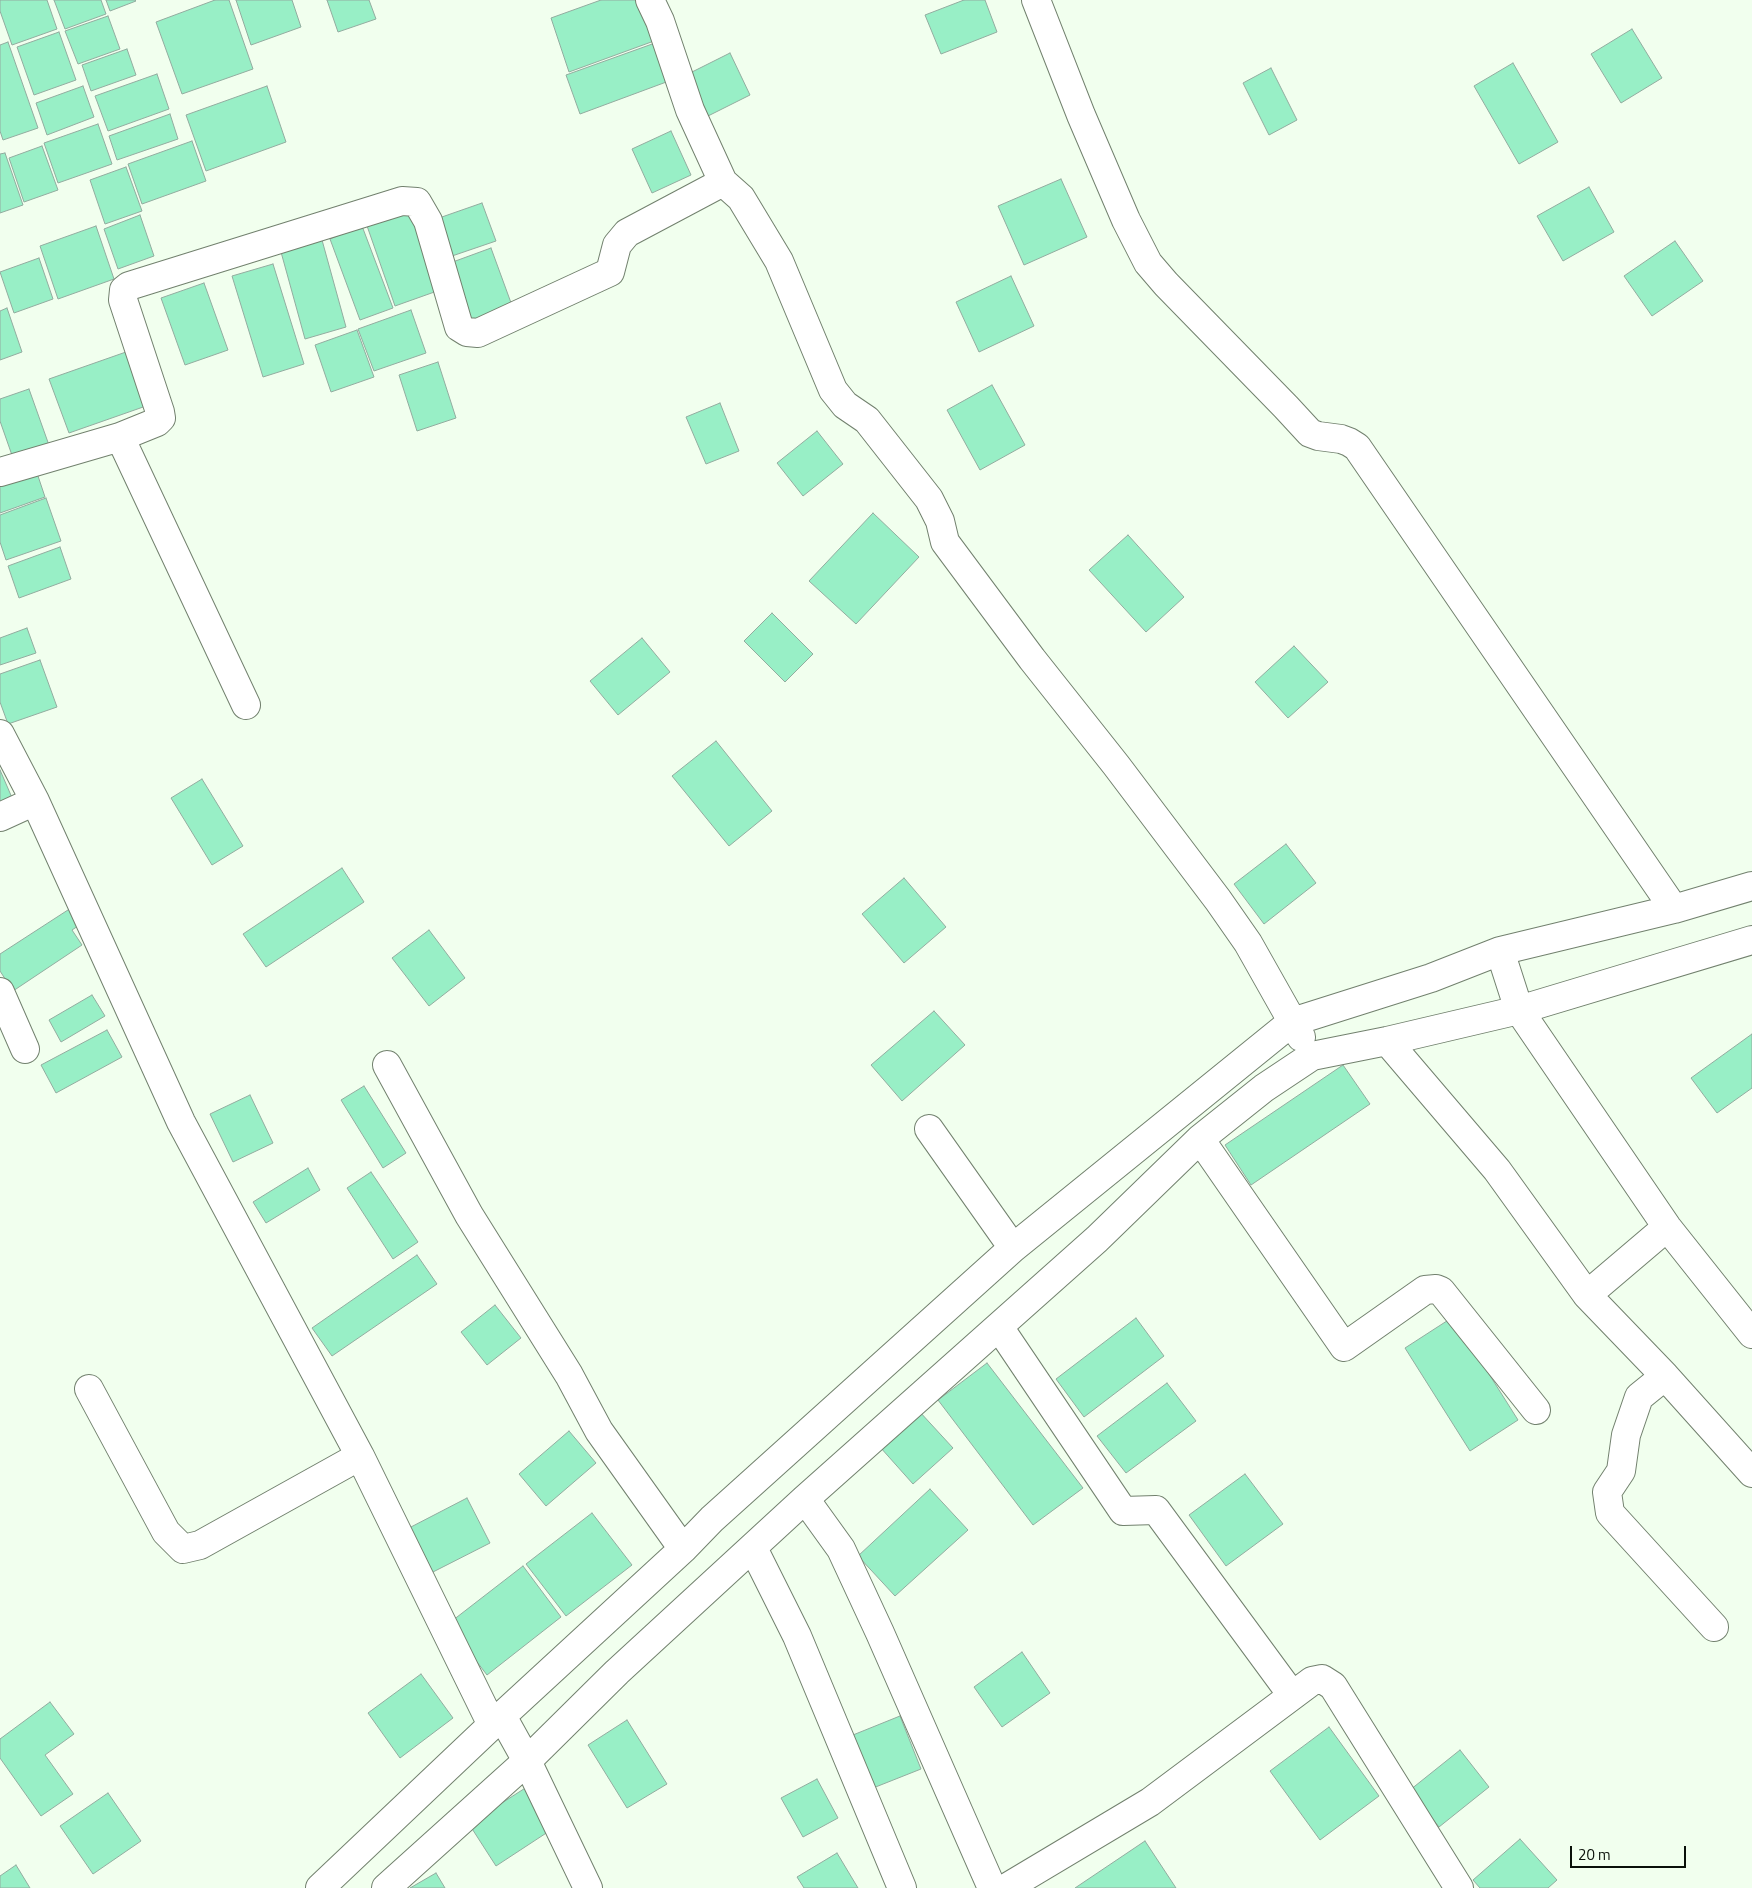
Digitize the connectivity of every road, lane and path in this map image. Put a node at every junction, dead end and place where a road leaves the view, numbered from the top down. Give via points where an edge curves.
1 (650, 0) edge
2 (1036, 0) edge
3 (722, 182) junction
4 (120, 438) junction
5 (0, 472) edge
6 (246, 705) dead end
7 (0, 734) edge
8 (34, 801) junction
9 (0, 817) edge
10 (1752, 886) edge
11 (1674, 909) junction
12 (1752, 940) edge
13 (1500, 951) junction
14 (0, 992) edge
15 (1518, 1010) junction
16 (1292, 1022) junction
17 (1387, 1041) junction
18 (25, 1049) dead end
19 (1312, 1056) junction
20 (387, 1065) dead end
21 (929, 1129) dead end
22 (1200, 1139) junction
23 (1667, 1227) junction
24 (1013, 1248) junction
25 (1588, 1294) junction
26 (999, 1326) junction
27 (1752, 1334) edge
28 (1665, 1376) junction
29 (89, 1389) dead end
30 (1536, 1410) dead end
31 (360, 1456) junction
32 (1752, 1473) edge
33 (805, 1499) junction
34 (753, 1548) junction
35 (683, 1549) junction
36 (1714, 1627) dead end
37 (1292, 1695) junction
38 (510, 1736) junction
39 (320, 1888) edge
40 (386, 1888) edge
41 (588, 1888) edge
42 (902, 1888) edge
43 (992, 1888) edge
44 (1006, 1888) edge
45 (1459, 1888) edge

1 - 3 street via 690,110
2 - 11 street via 1081,115 1126,220 1148,262 1310,433 1341,439 1358,447
3 - 4 street via 627,233 617,245 610,272 478,333 467,332 459,326 428,221 417,202 402,201 129,286 124,290 123,300 161,418
3 - 16 street via 741,198 779,261 833,390 845,405 867,420 929,499 940,521 945,542 1218,900 1248,943
4 - 5 street
4 - 6 street
7 - 8 street
8 - 9 street
8 - 31 street via 181,1122
10 - 11 street
11 - 13 street
12 - 15 street
13 - 15 street
13 - 16 street via 1431,978
14 - 18 street
15 - 17 street
15 - 23 street
16 - 19 street
16 - 24 street
17 - 19 street
17 - 25 street via 1497,1170
19 - 22 street via 1264,1088
20 - 35 street via 469,1215 569,1375 599,1431
21 - 24 street
22 - 26 street via 1097,1239
22 - 30 street via 1344,1348 1426,1290 1436,1289 1441,1291
23 - 25 street
23 - 27 street
24 - 35 street via 712,1518
25 - 28 street
26 - 33 street
26 - 37 street via 1123,1511 1156,1510
28 - 32 street
28 - 36 street via 1639,1397 1626,1435 1621,1471 1607,1492 1610,1513
29 - 31 street via 166,1532 183,1549 200,1545
31 - 38 street
33 - 34 street
33 - 43 street via 841,1549
34 - 38 street via 617,1672
34 - 42 street via 798,1636
35 - 38 street
37 - 44 street via 1150,1802
37 - 45 street via 1312,1681 1322,1679 1333,1686
38 - 39 street
38 - 40 street
38 - 41 street

